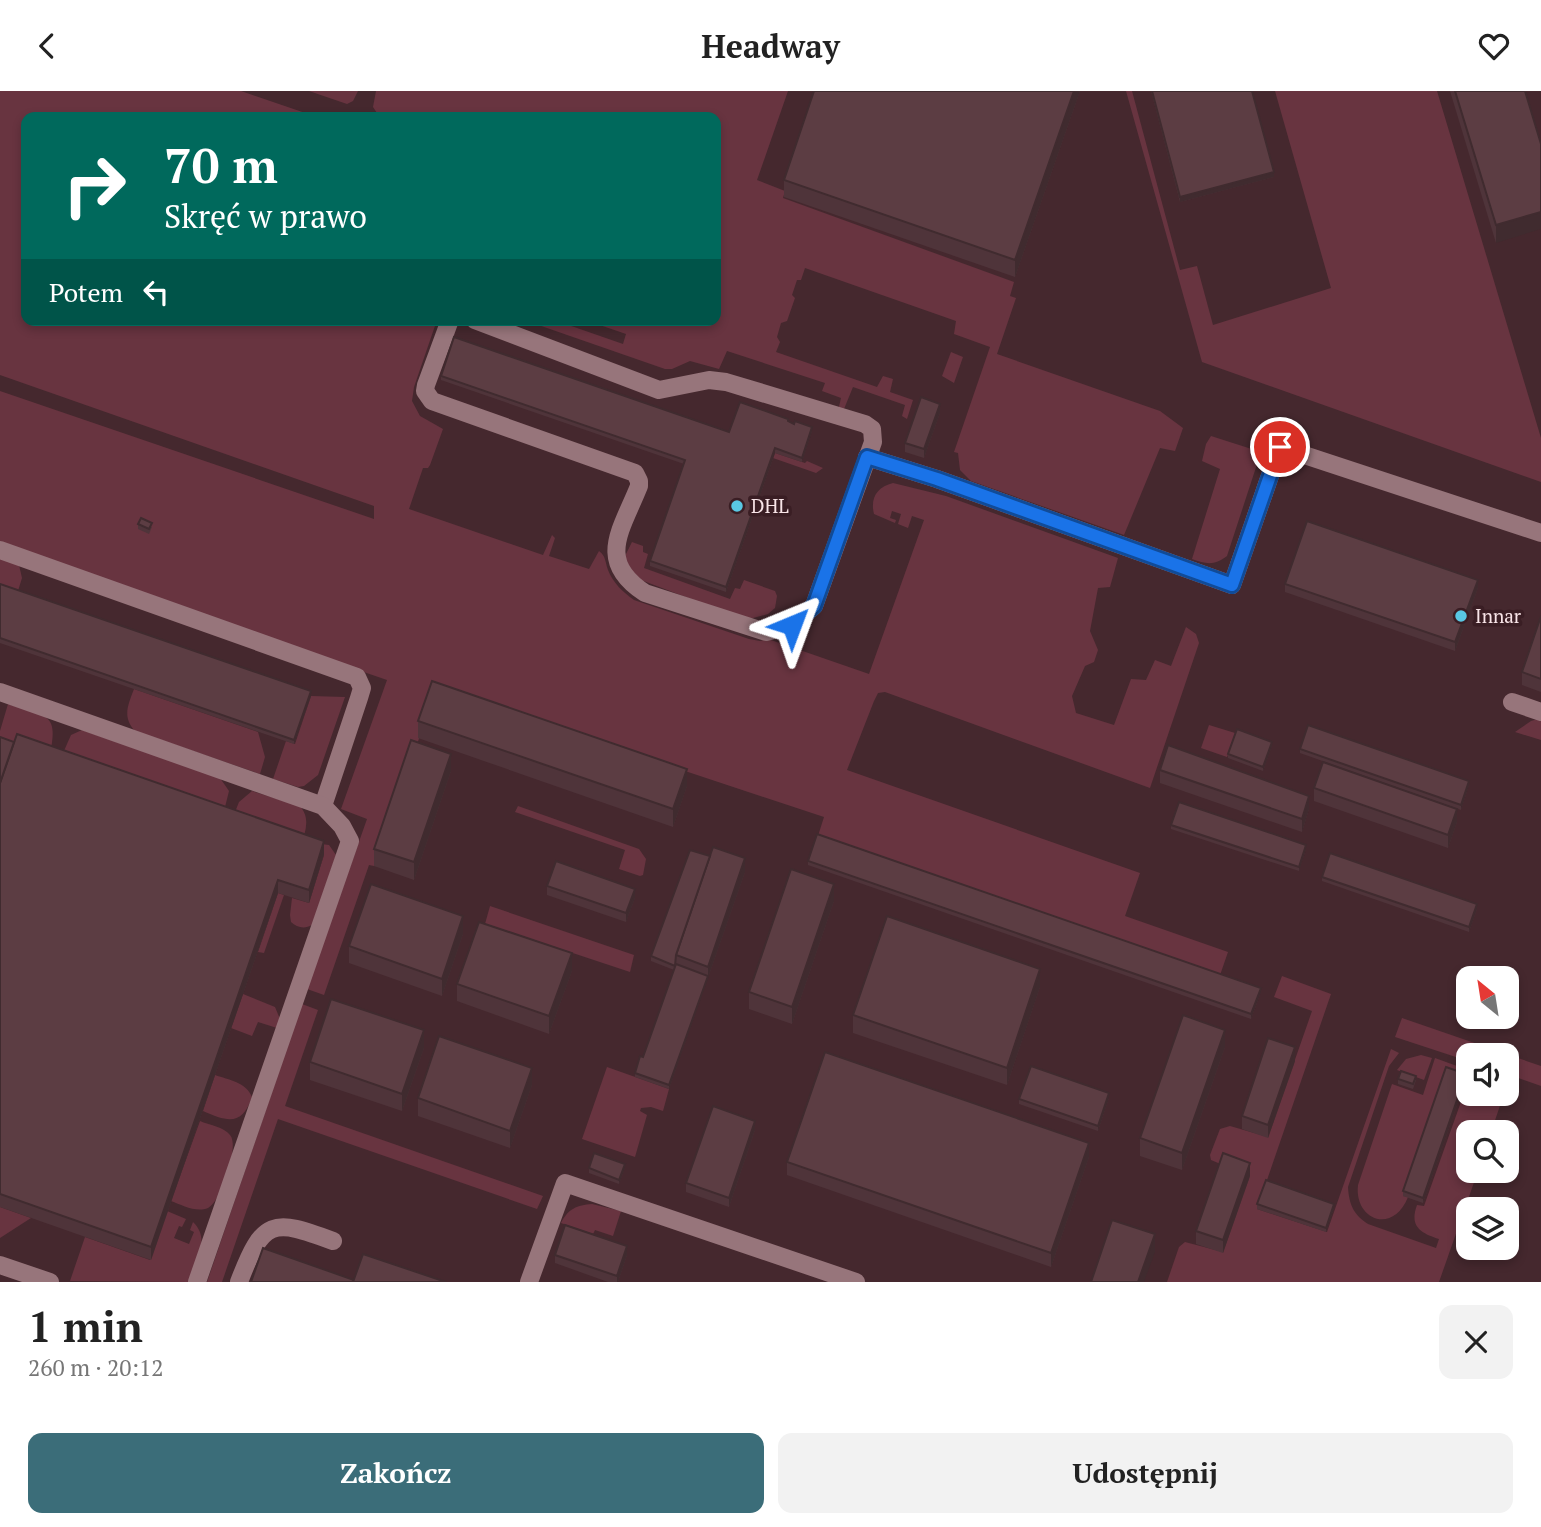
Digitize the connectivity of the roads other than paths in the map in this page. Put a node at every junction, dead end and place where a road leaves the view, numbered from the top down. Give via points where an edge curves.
1 (448, 326) edge
2 (491, 326) edge
3 (867, 457) junction
4 (1541, 533) edge
5 (0, 551) edge
6 (0, 692) edge
7 (1512, 702) dead end
8 (1541, 712) edge
9 (323, 806) junction
10 (334, 1241) dead end
11 (0, 1265) edge
12 (50, 1282) edge
13 (197, 1282) edge
14 (239, 1282) edge
15 (529, 1282) edge
16 (856, 1282) edge

1 - 3 lane via 426,385 432,401 635,473 639,487 615,547 623,574 645,593 746,627 778,630 792,625 814,606
2 - 3 lane via 659,390 709,380 726,382 864,424 873,435
3 - 4 lane via 1232,585 1280,447
5 - 9 lane via 356,677 362,688
6 - 9 lane
7 - 8 lane
9 - 13 lane via 350,841
10 - 14 lane via 297,1228 273,1229 252,1248
11 - 12 lane
15 - 16 lane via 565,1182

